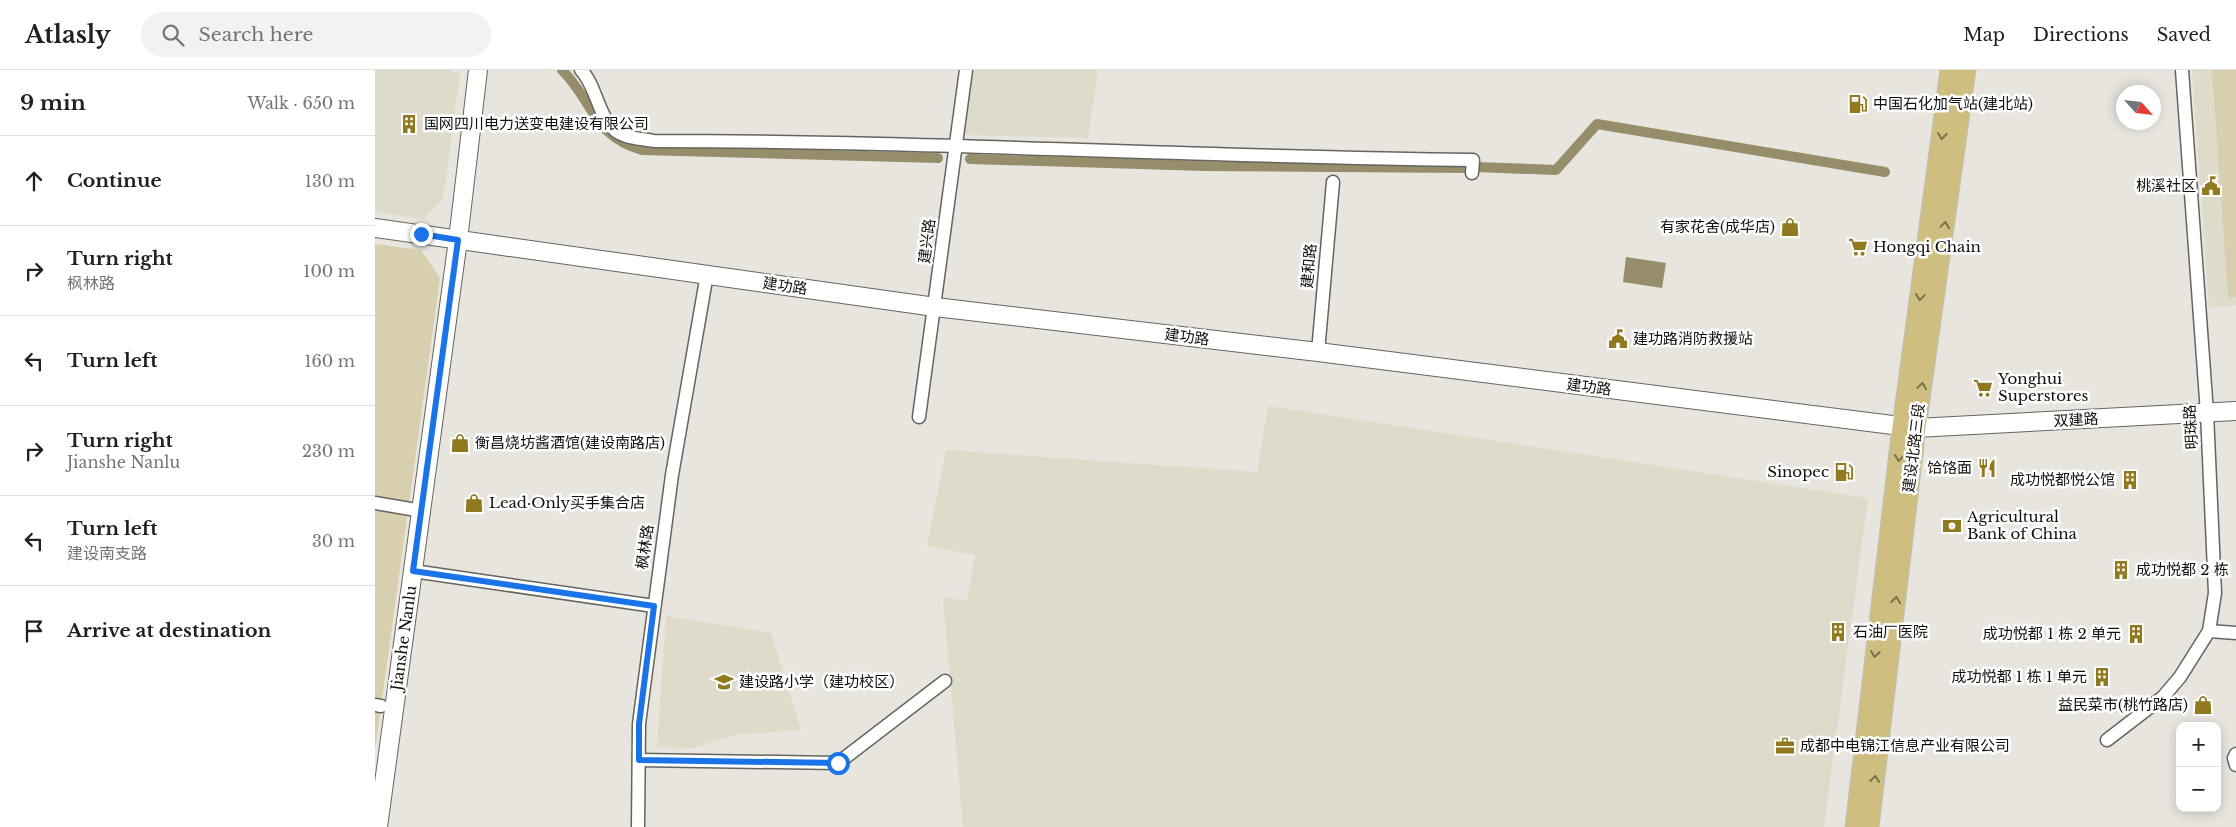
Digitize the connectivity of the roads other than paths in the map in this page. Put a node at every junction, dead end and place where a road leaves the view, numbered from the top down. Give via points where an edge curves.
1 (478, 70) edge
2 (581, 70) edge
3 (967, 70) edge
4 (1950, 70) edge
5 (1967, 70) edge
6 (2182, 70) edge
7 (955, 146) junction
8 (1472, 173) dead end
9 (1333, 182) dead end
10 (375, 228) edge
11 (458, 240) junction
12 (707, 274) junction
13 (935, 307) junction
14 (1318, 352) junction
15 (2236, 411) edge
16 (2207, 413) junction
17 (919, 417) dead end
18 (1909, 428) junction
19 (375, 503) edge
20 (422, 511) junction
21 (413, 571) junction
22 (654, 606) junction
23 (2209, 631) junction
24 (2236, 633) edge
25 (945, 681) dead end
26 (2107, 740) dead end
27 (2236, 754) edge
28 (639, 760) junction
29 (2236, 765) edge
30 (377, 827) edge
31 (638, 827) edge
32 (1855, 827) edge
33 (1869, 827) edge

1 - 11 street, Jianshe Nanlu
2 - 7 street via 588,77 608,123 625,136 654,141
3 - 7 street, 建兴路
4 -> 18 main road, 建设北路三段
18 -> 5 main road, 建设北路三段
6 - 16 street, 明珠路
7 - 8 street via 1473,160
7 - 13 street, 建兴路
9 - 14 street, 建和路
10 - 11 street, 建功路
11 - 12 street, 建功路
11 - 20 street, Jianshe Nanlu
12 - 13 street, 建功路
12 - 22 street, 枫林路 via 672,475
13 - 14 street, 建功路
13 - 17 street, 建兴路
14 - 18 street, 建功路
15 - 16 street, 双建路
16 - 18 street, 双建路
16 - 23 street, 明珠路 via 2215,593
18 -> 32 main road, 建设北路三段
33 -> 18 main road, 建设北路三段
19 - 20 street
20 - 21 street, Jianshe Nanlu
21 - 22 street
21 - 30 street, Jianshe Nanlu
22 - 28 street, 枫林路 via 639,724
23 - 24 street
23 - 26 street, 明珠路 via 2163,697
25 - 28 street via 838,763
27 - 29 street
28 - 31 street, 枫林路

